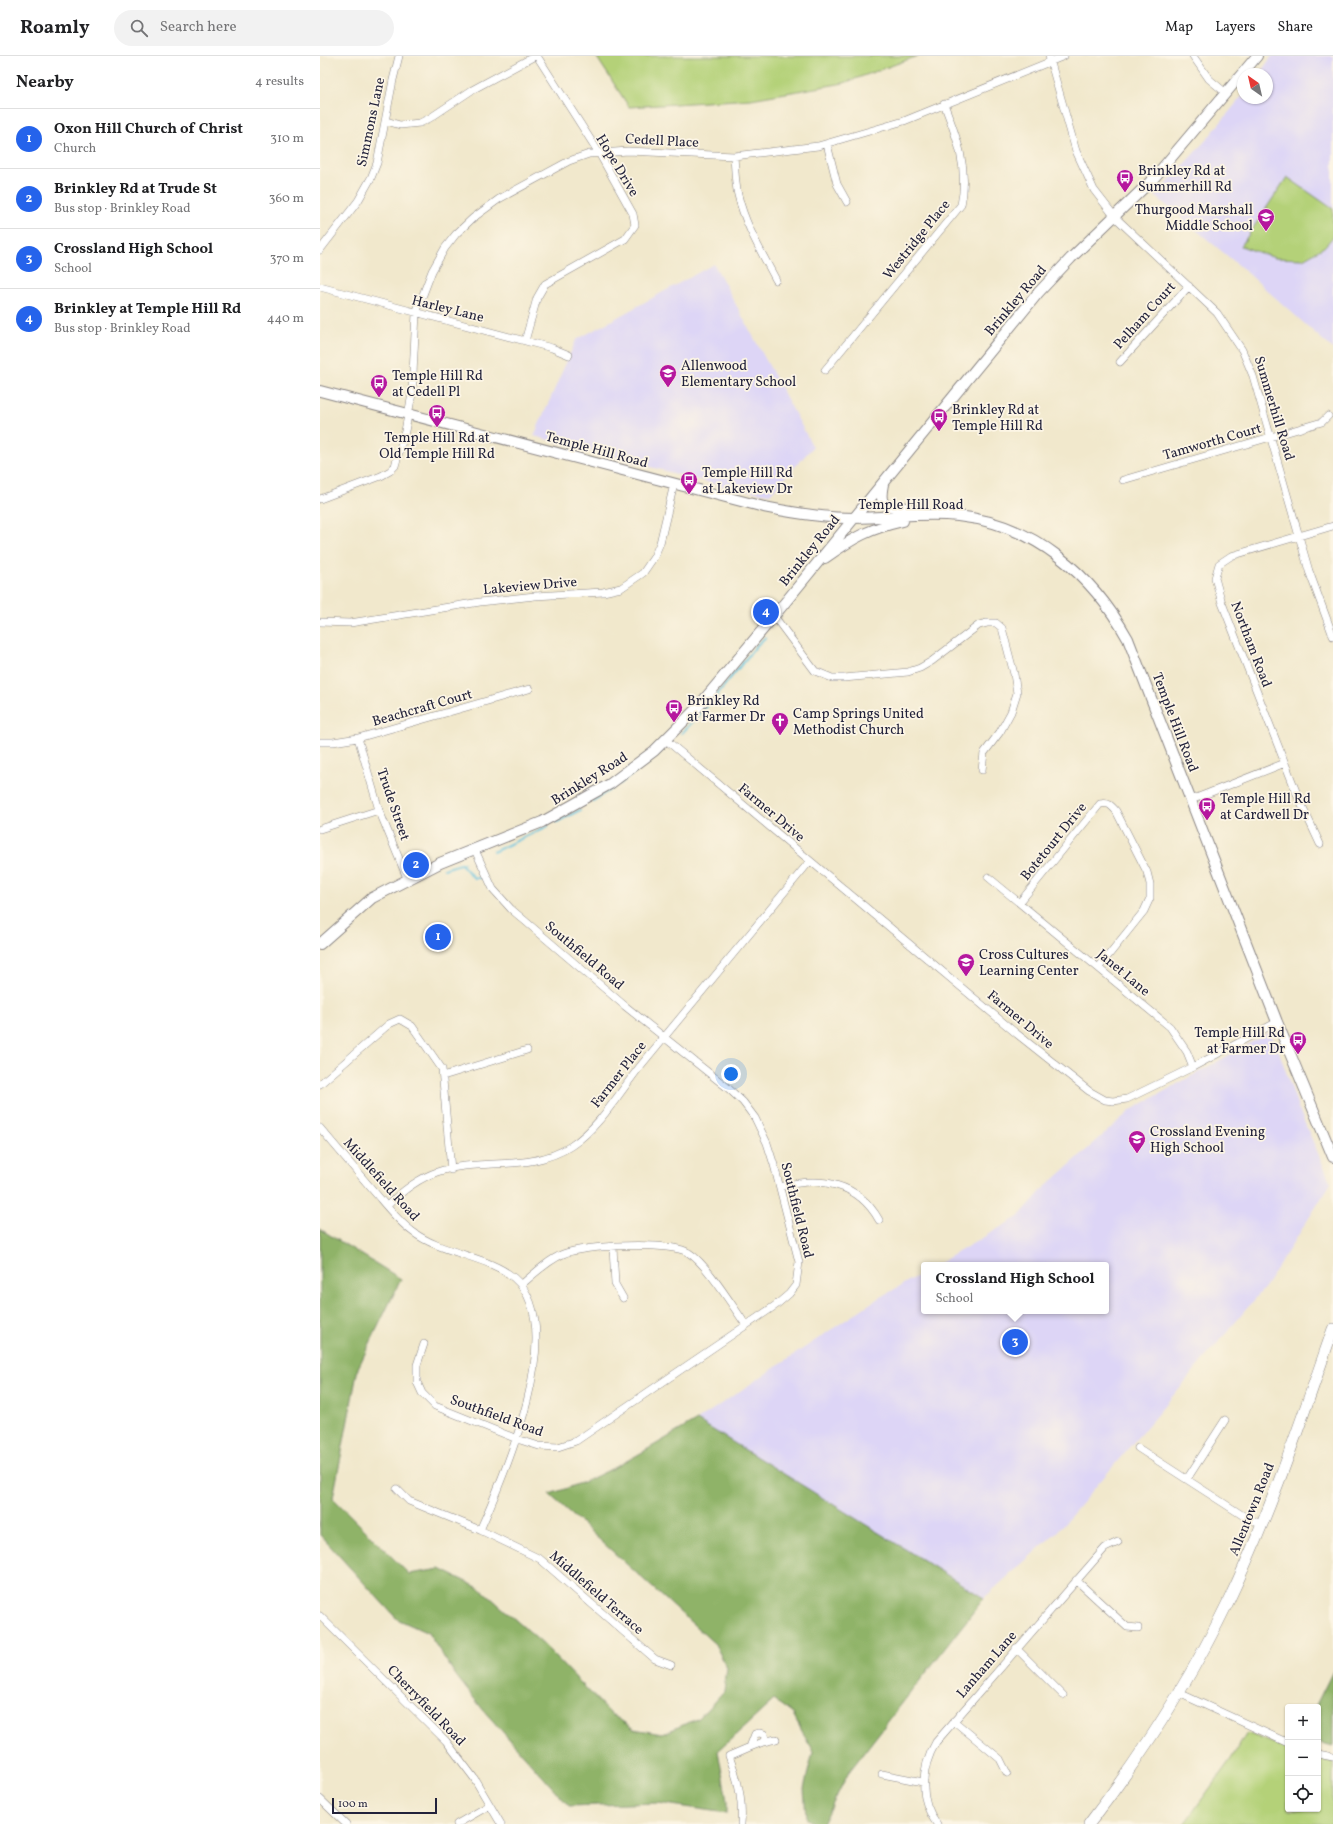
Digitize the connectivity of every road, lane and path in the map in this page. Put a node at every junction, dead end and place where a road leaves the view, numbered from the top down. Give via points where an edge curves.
1 (399, 56) edge
2 (536, 56) edge
3 (1064, 56) edge
4 (1193, 56) edge
5 (1257, 56) edge
6 (1051, 59) edge
7 (1226, 93) junction
8 (944, 104) junction
9 (386, 121) junction
10 (828, 144) junction
11 (598, 153) junction
12 (734, 156) junction
13 (847, 202) dead end
14 (1115, 217) junction
15 (320, 250) edge
16 (776, 280) dead end
17 (1189, 286) junction
18 (320, 287) edge
19 (416, 314) junction
20 (525, 341) junction
21 (569, 355) dead end
22 (1120, 362) dead end
23 (825, 370) dead end
24 (320, 391) edge
25 (409, 414) junction
26 (1328, 416) dead end
27 (1271, 438) junction
28 (1123, 480) dead end
29 (884, 482) junction
30 (674, 484) junction
31 (320, 499) edge
32 (925, 516) junction
33 (853, 518) junction
34 (1333, 526) edge
35 (1299, 536) junction
36 (815, 566) junction
37 (320, 613) edge
38 (774, 616) junction
39 (321, 622) edge
40 (1333, 636) edge
41 (530, 690) dead end
42 (358, 738) junction
43 (666, 740) junction
44 (320, 742) edge
45 (1285, 764) junction
46 (982, 770) dead end
47 (1191, 800) junction
48 (380, 810) junction
49 (320, 829) edge
50 (1320, 844) dead end
51 (475, 850) junction
52 (810, 861) junction
53 (988, 877) dead end
54 (407, 878) junction
55 (1020, 902) junction
56 (320, 944) edge
57 (1099, 967) junction
58 (1277, 1022) junction
59 (664, 1038) junction
60 (527, 1050) dead end
61 (1193, 1067) junction
62 (443, 1076) junction
63 (320, 1084) edge
64 (320, 1128) edge
65 (1333, 1157) edge
66 (451, 1170) junction
67 (780, 1187) junction
68 (387, 1206) junction
69 (879, 1220) dead end
70 (613, 1247) junction
71 (521, 1285) junction
72 (623, 1298) dead end
73 (746, 1325) junction
74 (1333, 1329) edge
75 (424, 1344) dead end
76 (1225, 1420) dead end
77 (517, 1439) junction
78 (1138, 1448) dead end
79 (1187, 1479) junction
80 (397, 1489) dead end
81 (1262, 1525) junction
82 (480, 1530) junction
83 (1118, 1542) dead end
84 (1076, 1580) junction
85 (320, 1616) edge
86 (1138, 1628) dead end
87 (1016, 1648) junction
88 (671, 1665) dead end
89 (1179, 1693) junction
90 (1064, 1695) dead end
91 (954, 1721) junction
92 (776, 1739) dead end
93 (1285, 1742) edge
94 (1321, 1755) edge
95 (1333, 1757) edge
96 (1007, 1773) dead end
97 (882, 1774) dead end
98 (923, 1782) junction
99 (320, 1799) edge
100 (490, 1805) junction
101 (346, 1824) edge
102 (458, 1824) edge
103 (501, 1824) edge
104 (741, 1824) edge
105 (937, 1824) edge
106 (1089, 1824) edge

1 - 9 street, Simmons Lane
2 - 9 street via 472,90 420,123 400,125
2 - 11 street, Hope Drive
3 - 6 street, Cedell Place
4 - 7 street via 1209,78
5 - 7 main road, Brinkley Road
6 - 8 street, Cedell Place
6 - 14 street, Summerhill Road via 1081,166 1094,190
7 - 14 main road, Brinkley Road via 1163,168
8 - 10 street, Cedell Place via 885,128
8 - 23 street, Westridge Place via 962,160 965,186 961,204
9 - 15 street, Simmons Lane via 371,178 358,201
10 - 12 street, Cedell Place via 797,150
10 - 13 street via 837,184
11 - 12 street, Cedell Place via 628,151
11 - 19 street, Cedell Place via 582,156 555,169 498,200 473,218 456,234 441,255 432,271
11 - 20 street, Hope Drive via 633,214 635,225 625,239 545,284 537,298
12 - 16 street via 737,189 743,211
14 - 17 street, Summerhill Road
14 - 29 main road, Brinkley Road via 1071,258 1038,294
17 - 22 street, Pelham Court
17 - 27 street, Summerhill Road via 1226,323 1242,350 1253,376
18 - 19 street, Harley Lane
19 - 20 street, Harley Lane
19 - 25 street, Cedell Place
20 - 21 street, Harley Lane
24 - 25 main road, Temple Hill Road
25 - 30 main road, Temple Hill Road
25 - 31 street, Cedell Place via 397,460 390,471
26 - 27 street, Tamworth Court via 1322,422
27 - 28 street, Tamworth Court
27 - 35 street, Summerhill Road
29 - 32 main road via 881,499 883,503 888,507 909,508
29 - 33 main road, Brinkley Road
30 - 33 main road, Temple Hill Road via 788,512
30 - 39 street, Lakeview Drive via 660,543 654,557 643,573 621,588 603,592 480,602 350,623
32 - 33 main road, Temple Hill Road
32 - 36 main road via 870,530
32 - 47 main road, Temple Hill Road via 957,516 980,520 1020,533 1057,554 1090,584 1110,608 1131,645
33 - 36 main road, Brinkley Road
34 - 35 street, Northam Road
35 - 40 street, Summerhill Road
35 - 45 street, Northam Road via 1228,558 1219,564 1215,578 1222,603
36 - 38 main road, Brinkley Road
37 - 39 street
38 - 43 main road, Brinkley Road via 697,708
38 - 46 street via 815,671 832,678 908,672 920,668 979,625 987,622 996,623 1002,628 1017,693 1011,712 984,753
41 - 42 street, Beachcraft Court
42 - 44 street, Beachcraft Court
42 - 48 street, Trude Street
43 - 51 main road, Brinkley Road via 633,768 586,798 542,822
43 - 52 street, Farmer Drive
45 - 47 street
45 - 50 street, Northam Road
47 - 58 main road, Temple Hill Road
48 - 49 street
48 - 54 street, Trude Street
51 - 54 main road, Brinkley Road
51 - 59 street, Southfield Road via 488,880 500,898
52 - 59 street, Farmer Place
52 - 61 street, Farmer Drive via 1017,1034 1097,1096 1113,1101 1127,1099
53 - 55 street, Janet Lane
54 - 56 main road, Brinkley Road via 372,898
55 - 57 street, Janet Lane
55 - 57 street, Botetourt Drive via 1100,804 1111,805 1147,872 1150,889 1148,904
57 - 61 street, Janet Lane via 1170,1027 1187,1052
58 - 61 street, Farmer Drive
58 - 65 main road, Temple Hill Road
59 - 66 street, Farmer Place via 591,1128 571,1146 541,1160
59 - 67 street, Southfield Road via 729,1089 749,1109 767,1143
60 - 62 street
62 - 63 street via 439,1063 417,1032 400,1019 374,1036
62 - 66 street
64 - 68 street, Middlefield Road
66 - 68 street, Farmer Place via 437,1172 412,1185
67 - 69 street via 805,1181 838,1186 866,1202
67 - 73 street, Southfield Road via 798,1252 797,1280 784,1299
68 - 71 street, Middlefield Road via 425,1241 498,1268 514,1277
70 - 71 street via 568,1252 555,1258
70 - 72 street via 615,1284
70 - 73 street via 672,1247 688,1252 699,1261
71 - 77 street, Middlefield Road via 531,1306 535,1336 529,1400
73 - 77 street, Southfield Road via 572,1443 546,1447
74 - 81 main road, Allentown Road
75 - 77 street, Southfield Road via 418,1357 416,1374 418,1387 427,1399 445,1410
76 - 79 street
77 - 82 street, Middlefield Road
78 - 79 street
79 - 81 street
80 - 82 street, Middlefield Terrace via 409,1501
81 - 89 main road, Allentown Road via 1224,1609
82 - 88 street, Middlefield Terrace via 540,1559 655,1659
83 - 84 street, Lanham Lane via 1105,1548
84 - 86 street via 1127,1627
84 - 87 street, Lanham Lane
85 - 100 street, Cherryfield Road via 446,1741
87 - 90 street
87 - 91 street, Lanham Lane
89 - 93 street
89 - 106 main road, Allentown Road via 1144,1749
91 - 96 street via 1000,1759
91 - 98 street, Lanham Lane via 930,1753
92 - 104 street via 763,1742 764,1734 755,1734 750,1747 730,1756 739,1788
94 - 95 street
97 - 98 street
98 - 105 street, Lanham Lane via 924,1796
99 - 101 street
100 - 102 street
100 - 103 street, Cherryfield Road

